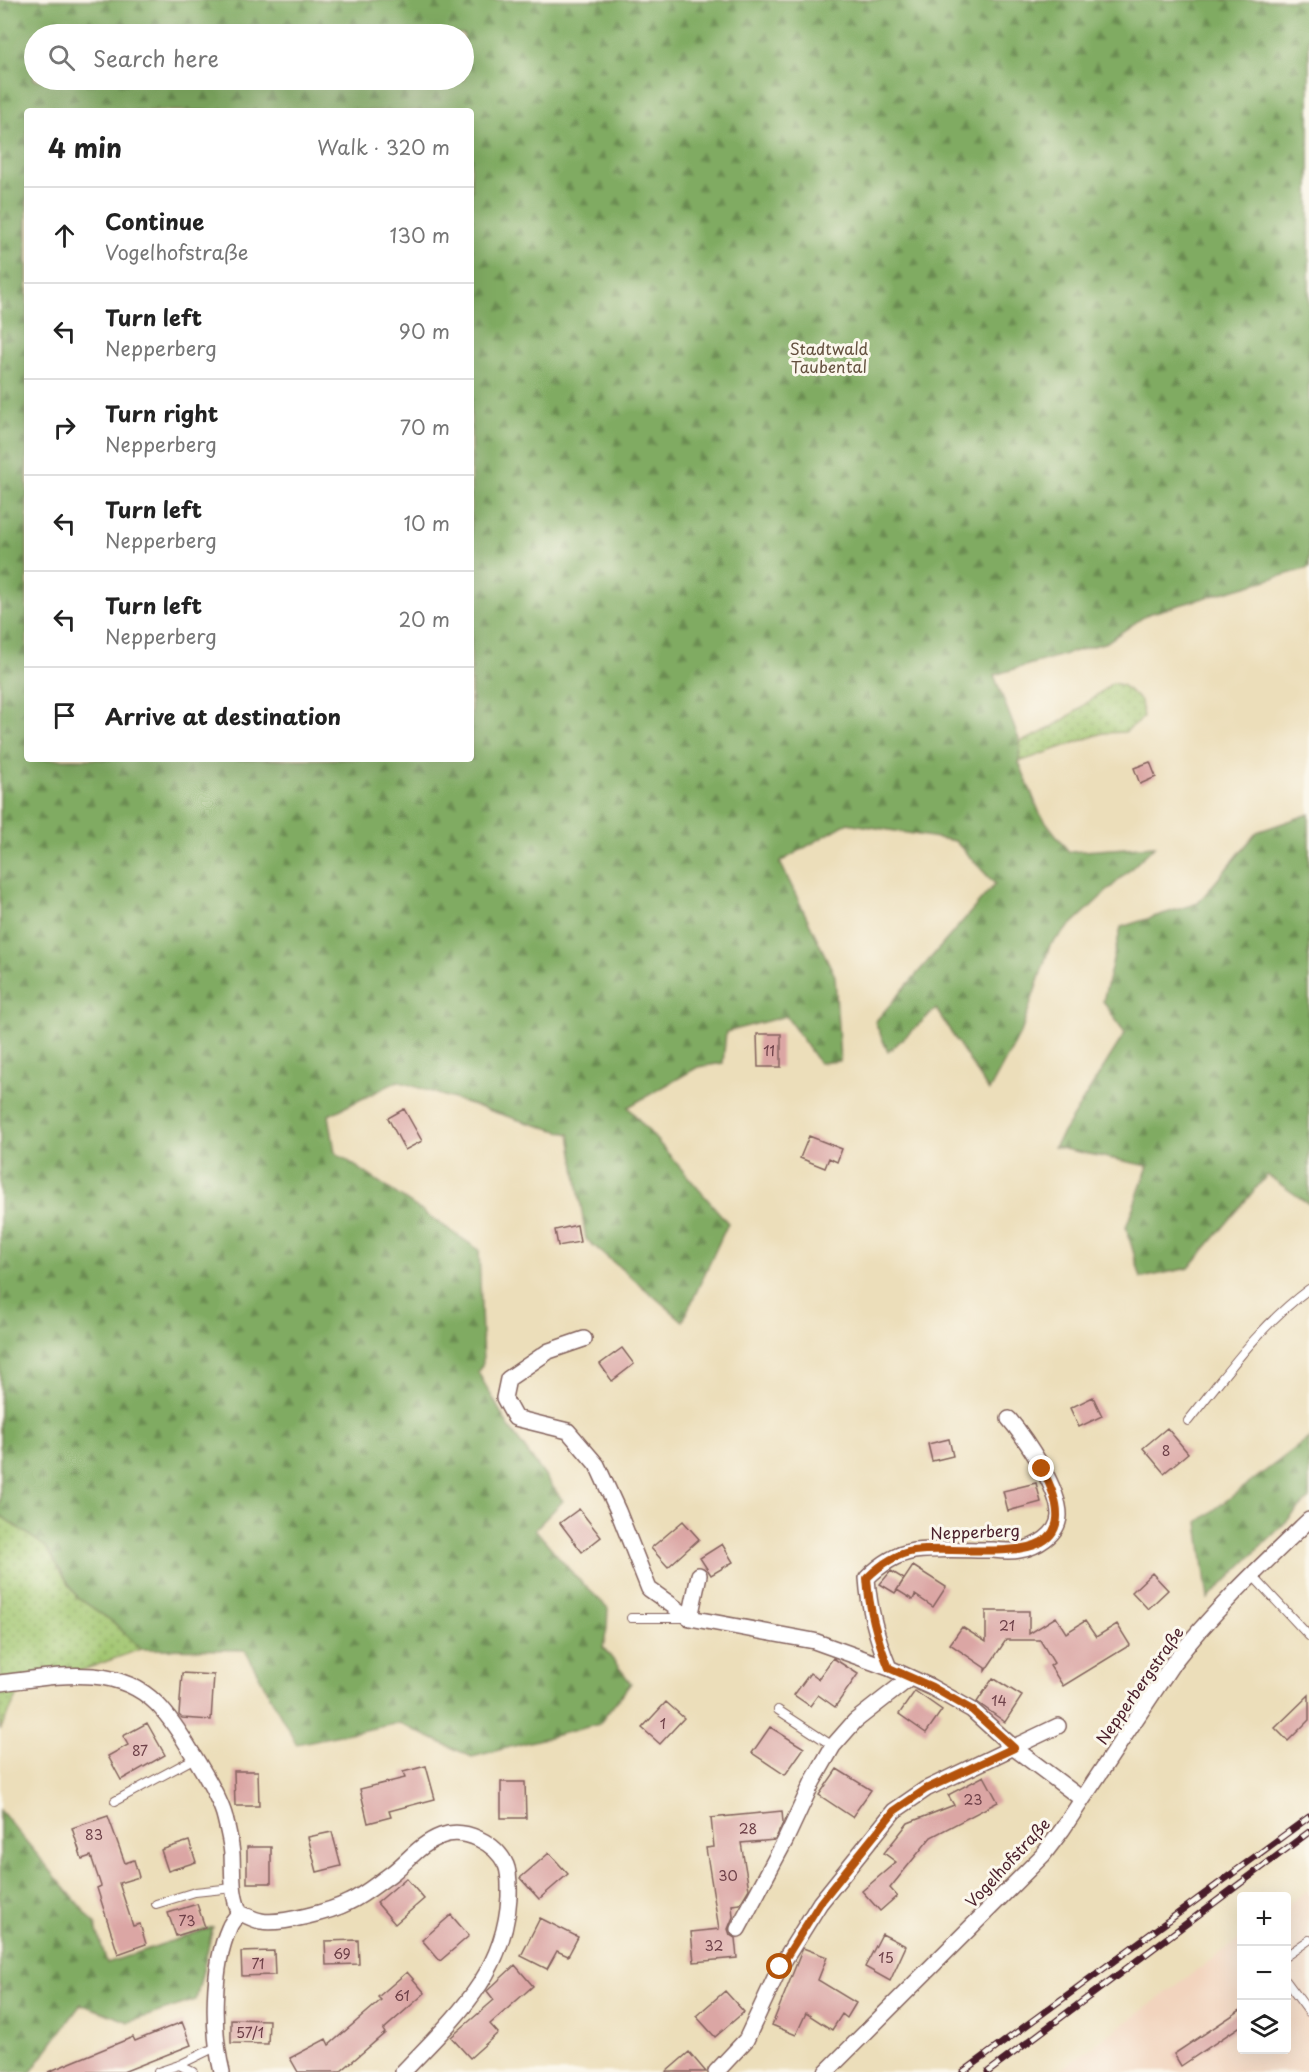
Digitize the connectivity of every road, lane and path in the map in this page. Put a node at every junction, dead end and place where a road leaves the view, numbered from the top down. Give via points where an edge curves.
1 (1309, 1289) edge
2 (584, 1339) dead end
3 (1010, 1419) dead end
4 (1188, 1421) dead end
5 (1309, 1520) edge
6 (699, 1575) dead end
7 (1252, 1575) junction
8 (631, 1618) dead end
9 (690, 1618) junction
10 (1309, 1636) edge
11 (889, 1668) junction
12 (910, 1678) junction
13 (0, 1683) edge
14 (778, 1710) dead end
15 (1058, 1726) dead end
16 (833, 1746) junction
17 (1014, 1748) junction
18 (195, 1758) junction
19 (1082, 1800) junction
20 (115, 1801) dead end
21 (233, 1888) junction
22 (156, 1904) dead end
23 (240, 1913) junction
24 (738, 1929) dead end
25 (1309, 1940) edge
26 (1291, 1953) edge
27 (1291, 1987) edge
28 (1309, 2012) edge
29 (216, 2047) junction
30 (179, 2065) junction
31 (158, 2072) edge
32 (193, 2072) edge
33 (222, 2072) edge
34 (403, 2072) edge
35 (716, 2072) edge
36 (826, 2072) edge

1 - 4 lane via 1261,1332
2 - 9 street via 549,1351 508,1378 504,1398 515,1418 568,1431 597,1465 649,1589
3 - 11 street, Nepperberg via 1024,1436 1050,1484 1059,1518 1050,1535 1035,1546 1018,1551 913,1551 880,1566 867,1578 868,1593 879,1644
5 - 7 street, Nepperbergstraße
6 - 9 street
7 - 10 lane
7 - 19 street, Nepperbergstraße via 1179,1655
8 - 9 lane
9 - 11 street via 814,1641
11 - 12 street
12 - 16 street via 855,1721
12 - 17 street via 972,1710
13 - 18 street via 68,1674 106,1677 132,1686 156,1704
14 - 16 lane
15 - 17 street
16 - 24 street
17 - 19 street
17 - 35 street via 926,1789 894,1811 820,1903 780,1967 746,2040
18 - 20 lane
18 - 21 street via 225,1815
19 - 36 street, Vogelhofstraße via 1043,1855
21 - 22 lane via 195,1892
21 - 23 street
23 - 29 street via 229,1926 220,1955
23 - 34 street via 260,1921 289,1921 348,1903 393,1872 418,1848 443,1835 468,1834 490,1845 507,1866 509,1889 508,1919 498,1951 470,2001
25 - 26 lane
27 - 28 lane
29 - 30 lane
29 - 33 street
30 - 31 lane
30 - 32 lane

